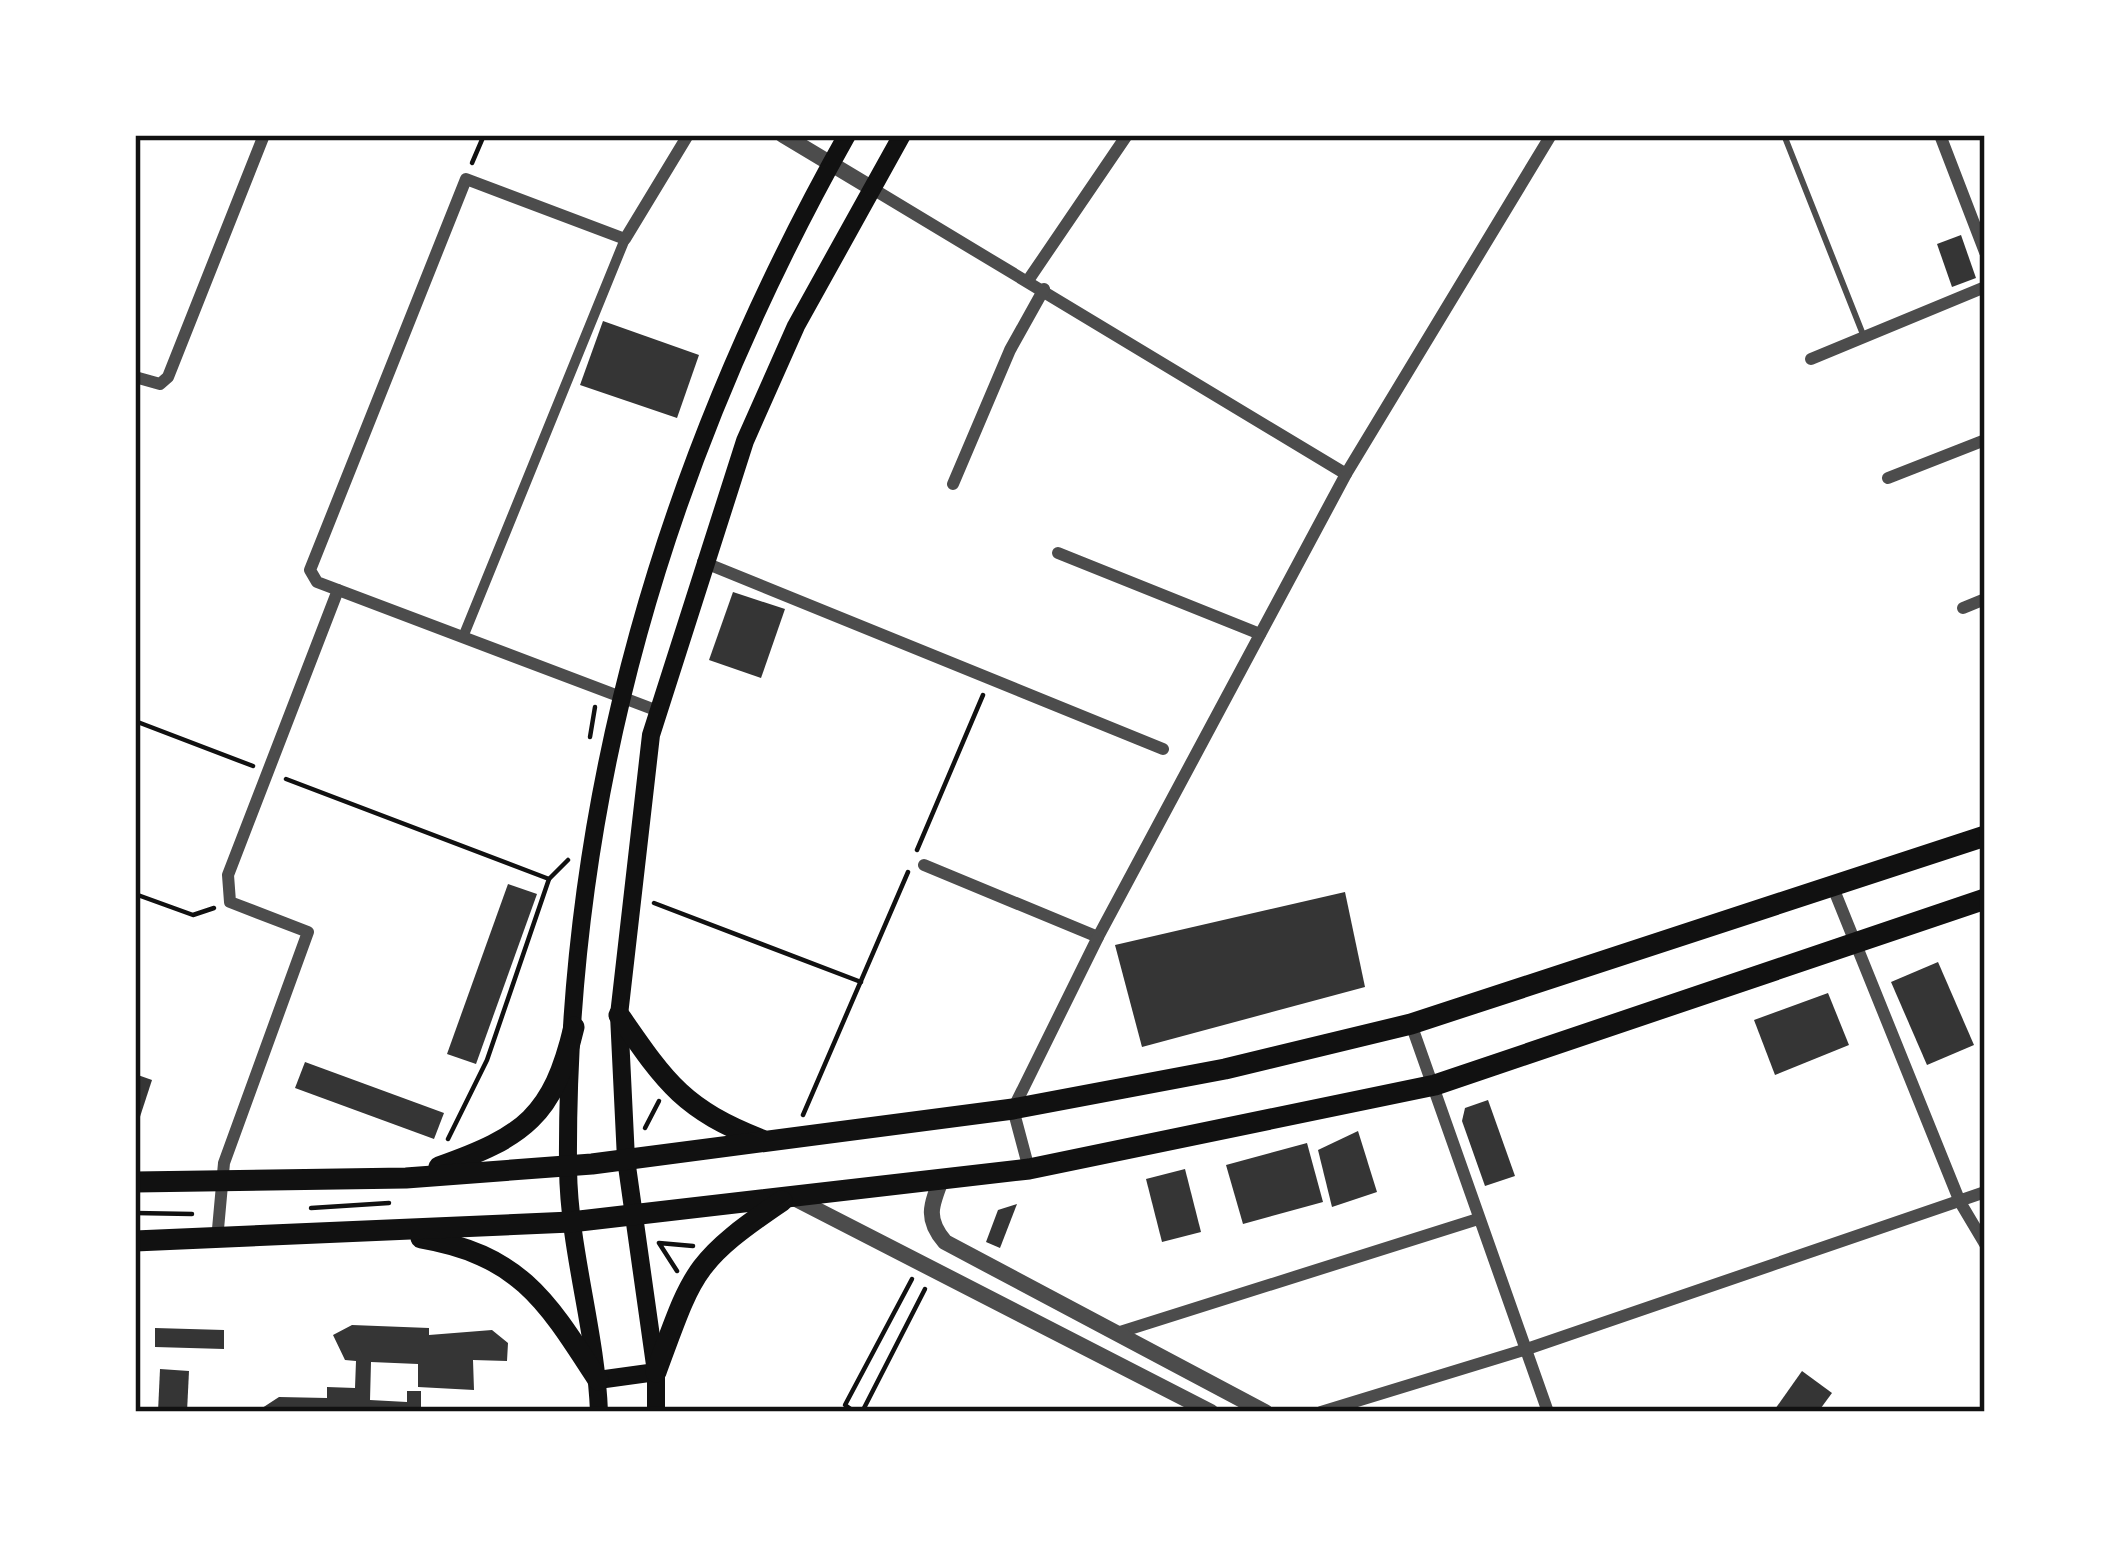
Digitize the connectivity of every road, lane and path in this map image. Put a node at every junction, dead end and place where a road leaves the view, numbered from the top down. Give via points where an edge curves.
1 (264, 135) edge
2 (484, 135) edge
3 (688, 135) edge
4 (784, 135) edge
5 (847, 135) edge
6 (902, 135) edge
7 (1127, 135) edge
8 (1551, 135) edge
9 (1784, 135) edge
10 (1940, 135) edge
11 (831, 164) junction
12 (466, 179) junction
13 (872, 189) junction
14 (625, 238) junction
15 (1985, 252) edge
16 (1029, 279) junction
17 (1985, 287) edge
18 (1044, 289) junction
19 (1864, 337) junction
20 (1811, 359) dead end
21 (135, 377) edge
22 (1985, 440) edge
23 (1346, 474) junction
24 (1888, 478) dead end
25 (952, 484) dead end
26 (1058, 554) dead end
27 (702, 561) junction
28 (338, 590) junction
29 (1985, 599) edge
30 (1963, 608) dead end
31 (1260, 634) junction
32 (463, 637) junction
33 (990, 678) junction
34 (598, 687) junction
35 (621, 695) junction
36 (658, 711) junction
37 (135, 721) edge
38 (1163, 749) dead end
39 (586, 754) dead end
40 (265, 771) junction
41 (1985, 836) edge
42 (571, 843) dead end
43 (924, 865) dead end
44 (549, 879) junction
45 (1834, 890) junction
46 (629, 893) junction
47 (135, 894) edge
48 (1985, 898) edge
49 (230, 902) junction
50 (1098, 937) junction
51 (1855, 946) junction
52 (861, 982) junction
53 (619, 1015) junction
54 (1412, 1024) junction
55 (574, 1027) junction
56 (666, 1084) junction
57 (1435, 1085) junction
58 (1013, 1109) junction
59 (643, 1133) dead end
60 (800, 1138) junction
61 (769, 1142) junction
62 (441, 1153) dead end
63 (626, 1159) junction
64 (568, 1165) junction
65 (1028, 1168) junction
66 (406, 1178) junction
67 (942, 1178) junction
68 (135, 1182) edge
69 (220, 1184) junction
70 (1985, 1192) edge
71 (789, 1196) junction
72 (408, 1202) dead end
73 (1960, 1202) junction
74 (292, 1210) dead end
75 (135, 1214) edge
76 (218, 1214) junction
77 (632, 1216) junction
78 (1478, 1219) junction
79 (571, 1222) junction
80 (391, 1233) junction
81 (135, 1241) edge
82 (217, 1241) junction
83 (1985, 1244) edge
84 (714, 1247) junction
85 (927, 1267) junction
86 (686, 1286) junction
87 (1117, 1333) junction
88 (1526, 1349) junction
89 (656, 1372) junction
90 (598, 1380) junction
91 (599, 1412) edge
92 (656, 1412) edge
93 (859, 1412) edge
94 (1211, 1412) edge
95 (1265, 1412) edge
96 (1321, 1412) edge
97 (1548, 1412) edge

1 - 21 street via 168,377 160,384
2 - 12 path
3 - 14 street
4 - 11 street
5 - 11 main road
6 - 13 main road
7 - 16 street
8 - 23 street
9 - 19 lane
10 - 15 street
11 - 13 street
11 - 35 main road via 738,344 651,577
12 - 14 street
12 - 28 street via 310,577
13 - 16 street
13 - 27 main road via 796,326
14 - 32 street
16 - 18 street
17 - 19 street
18 - 23 street
18 - 25 street
19 - 20 street
22 - 24 street
23 - 31 street
26 - 31 street
27 - 33 street
27 - 36 main road
28 - 32 street
28 - 40 street
29 - 30 street
31 - 50 street
32 - 34 street
33 - 38 street
33 - 52 path
34 - 35 street
34 - 39 path
35 - 36 street
35 - 55 main road via 592,835
36 - 46 main road
37 - 40 path
40 - 44 path
40 - 49 street via 228,874
41 - 45 main road
42 - 44 path via 567,865
43 - 50 street
44 - 62 path via 487,1060
45 - 51 street
45 - 54 main road
46 - 52 path
46 - 53 main road
47 - 49 path via 193,915
48 - 51 main road
49 - 69 street via 308,932
50 - 58 street
51 - 57 main road
51 - 73 street
52 - 60 path
53 - 56 main road
53 - 63 main road
54 - 57 street
54 - 58 main road
55 - 64 main road
55 - 66 main road via 550,1101 486,1150
56 - 59 path
56 - 61 main road via 724,1125
57 - 65 main road
57 - 78 street
58 - 60 main road
58 - 65 street
60 - 61 main road
61 - 63 main road
63 - 64 main road
63 - 77 main road
64 - 66 main road
64 - 79 main road
65 - 67 main road
66 - 69 main road
67 - 71 main road
67 - 87 street via 930,1207 945,1242
68 - 69 main road
69 - 76 street
70 - 73 street
71 - 77 main road
71 - 84 main road
71 - 85 street
72 - 74 path
73 - 83 street
73 - 88 street
75 - 76 path
76 - 82 street
77 - 79 main road
77 - 89 main road
78 - 87 street
78 - 88 street
79 - 80 main road
79 - 90 main road
80 - 82 main road
80 - 90 main road via 505,1264 547,1302
81 - 82 main road
84 - 86 main road
84 - 86 path via 659,1243
85 - 93 path
85 - 93 path via 845,1405
85 - 94 street
86 - 89 main road
87 - 95 street
88 - 96 street
88 - 97 street
89 - 90 main road
89 - 92 main road
90 - 91 main road

